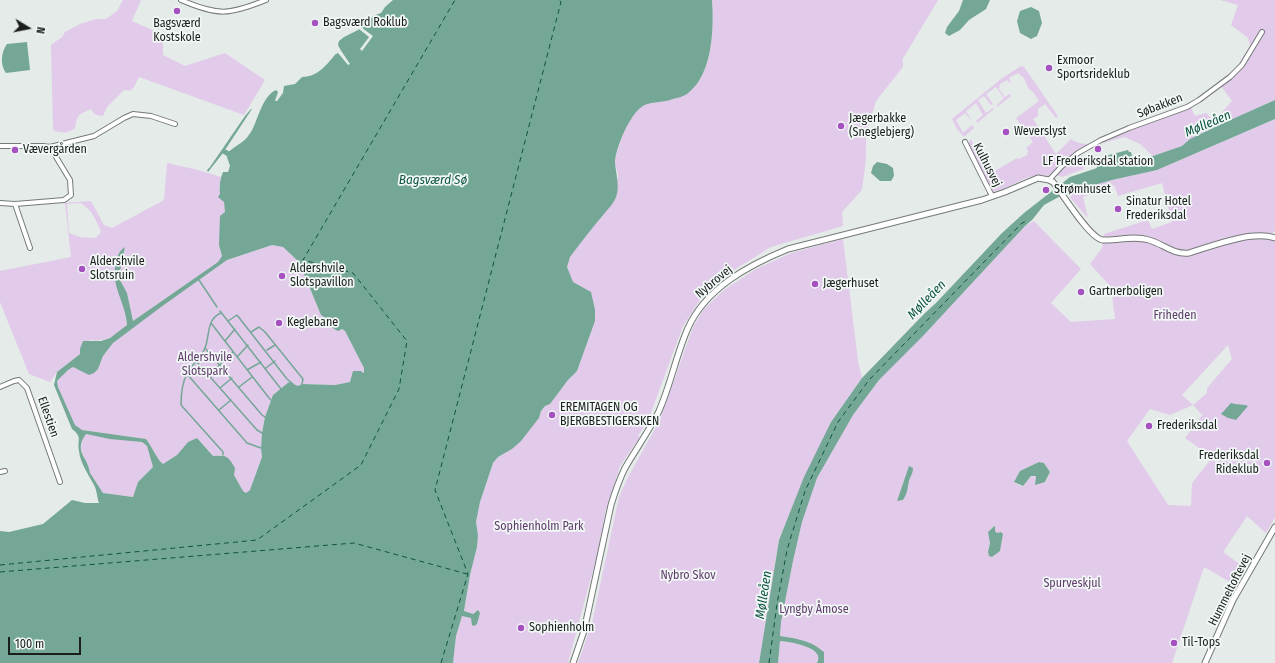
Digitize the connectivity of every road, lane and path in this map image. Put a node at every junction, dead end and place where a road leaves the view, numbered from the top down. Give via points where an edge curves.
1 (181, 0) edge
2 (265, 0) edge
3 (1262, 32) dead end
4 (175, 124) dead end
5 (965, 142) dead end
6 (0, 146) edge
7 (50, 147) junction
8 (1049, 180) junction
9 (992, 196) junction
10 (0, 203) edge
11 (16, 204) junction
12 (1275, 238) edge
13 (30, 248) dead end
14 (0, 387) edge
15 (60, 482) dead end
16 (1275, 527) edge
17 (573, 663) edge
18 (1205, 663) edge

1 - 2 street via 214,12 246,8
3 - 8 street, Søbakken via 1242,65 1200,100 1129,128 1078,153
4 - 7 street via 151,116 133,114 94,136
5 - 9 street, Kulhusvej
6 - 7 street
7 - 11 street via 70,180 71,195 64,200
8 - 9 street, Nybrovej via 1038,178
8 - 12 street via 1098,239 1141,238 1181,254 1249,236
9 - 17 street, Nybrovej via 788,249 738,274 700,306 688,329 658,413 617,485 584,631
10 - 11 street
11 - 13 street
14 - 15 street, Ellestien via 19,380 27,388
16 - 18 street, Hummeltoftevej via 1233,600

